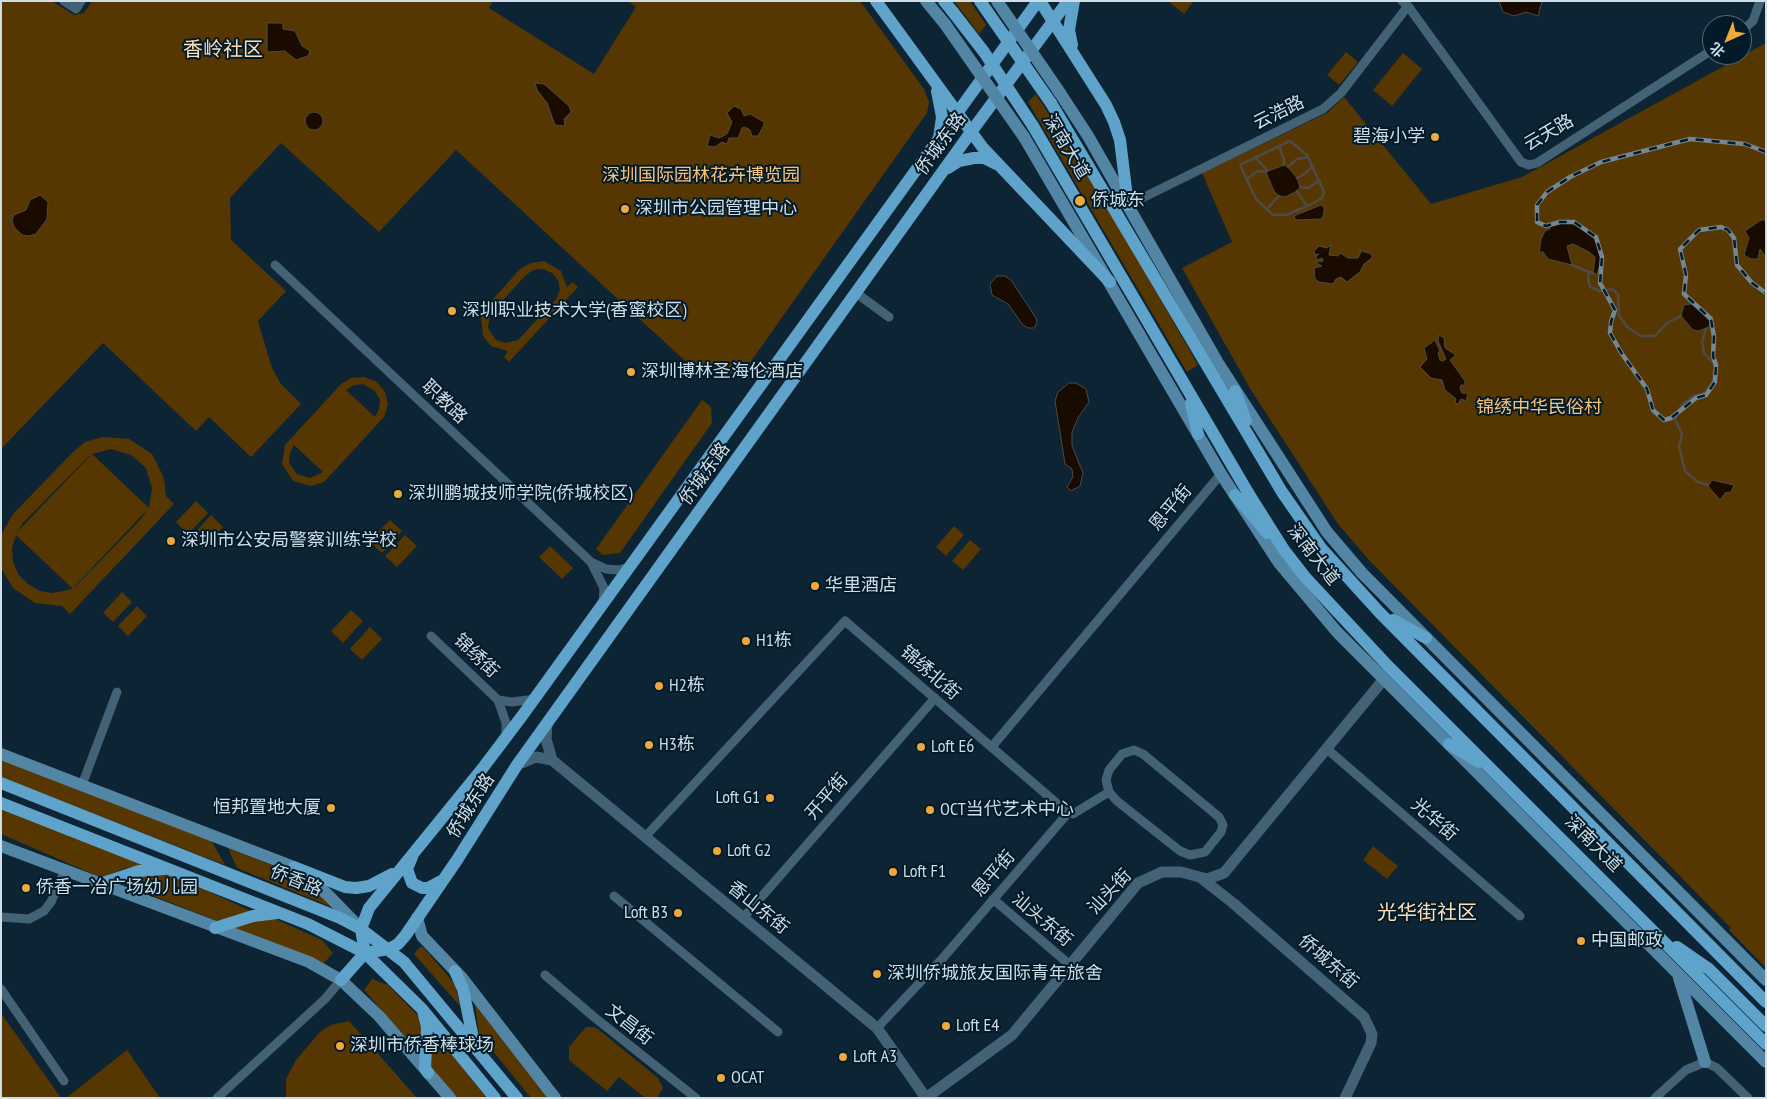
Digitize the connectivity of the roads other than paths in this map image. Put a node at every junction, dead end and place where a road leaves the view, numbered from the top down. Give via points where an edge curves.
1 (64, 1) edge
2 (81, 1) edge
3 (876, 1) edge
4 (926, 1) edge
5 (944, 1) edge
6 (980, 1) edge
7 (997, 1) edge
8 (1039, 1) edge
9 (1068, 1) edge
10 (1074, 1) edge
11 (1760, 1) edge
12 (1405, 4) edge
13 (1053, 21) junction
14 (1752, 22) edge
15 (1702, 56) edge
16 (1079, 61) junction
17 (934, 82) junction
18 (958, 115) junction
19 (971, 132) junction
20 (938, 141) junction
21 (998, 165) junction
22 (942, 173) junction
23 (1128, 205) junction
24 (275, 266) dead end
25 (1110, 282) junction
26 (856, 292) junction
27 (889, 317) dead end
28 (1235, 390) junction
29 (1188, 391) junction
30 (1198, 434) junction
31 (1256, 450) junction
32 (1223, 477) junction
33 (1235, 496) junction
34 (1284, 550) junction
35 (591, 562) junction
36 (630, 567) junction
37 (603, 604) junction
38 (1380, 613) junction
39 (431, 636) dead end
40 (1426, 638) junction
41 (1384, 679) junction
42 (117, 692) dead end
43 (935, 698) junction
44 (535, 699) junction
45 (498, 700) junction
46 (547, 724) junction
47 (506, 738) junction
48 (1449, 744) junction
49 (993, 748) junction
50 (1326, 749) junction
51 (1, 754) edge
52 (552, 760) junction
53 (518, 765) junction
54 (1498, 773) junction
55 (1, 783) edge
56 (82, 784) junction
57 (1109, 792) junction
58 (1, 803) edge
59 (1070, 813) junction
60 (1083, 816) dead end
61 (645, 837) junction
62 (420, 843) junction
63 (1, 846) edge
64 (1235, 861) junction
65 (294, 867) junction
66 (171, 869) junction
67 (65, 870) junction
68 (398, 870) junction
69 (445, 878) junction
70 (1201, 878) junction
71 (100, 884) junction
72 (614, 896) dead end
73 (993, 899) junction
74 (1233, 902) junction
75 (283, 914) junction
76 (1520, 916) dead end
77 (1, 917) edge
78 (417, 918) junction
79 (743, 918) junction
80 (215, 928) junction
81 (361, 928) junction
82 (1660, 937) junction
83 (389, 949) junction
84 (365, 952) junction
85 (1070, 965) junction
86 (455, 971) junction
87 (545, 975) dead end
88 (1678, 976) junction
89 (341, 980) junction
90 (1766, 980) edge
91 (1, 989) edge
92 (1766, 1002) edge
93 (1705, 1003) junction
94 (422, 1009) junction
95 (1689, 1014) junction
96 (1766, 1026) edge
97 (877, 1028) junction
98 (778, 1032) dead end
99 (1766, 1044) edge
100 (478, 1050) junction
101 (1704, 1062) junction
102 (1766, 1062) edge
103 (428, 1073) junction
104 (64, 1081) dead end
105 (217, 1098) edge
106 (450, 1098) edge
107 (495, 1098) edge
108 (517, 1098) edge
109 (555, 1098) edge
110 (696, 1098) edge
111 (926, 1098) edge
112 (1345, 1098) edge
113 (1655, 1098) edge
114 (1748, 1098) edge

1 - 2 street via 76,9
3 - 17 main road
4 - 25 main road, bridge via 1024,137
5 - 29 main road, 深南大道, bridge via 984,52 1033,126
6 - 31 main road, 深南大道, bridge via 1052,103
7 - 23 main road, bridge via 1060,93
8 - 13 main road
8 - 18 main road, 侨城东路
9 - 13 main road, 侨城东路
10 - 16 main road via 1069,30
11 - 14 street
12 - 15 street, 云天路 via 1521,162 1529,166
12 - 23 street, 云浩路 via 1341,93 1323,109
13 - 16 main road
13 - 19 main road, 侨城东路
16 - 23 main road via 1114,122 1120,140
17 - 18 main road
17 - 20 main road via 942,107 942,129
18 - 19 main road
18 - 20 main road, 侨城东路
19 - 21 main road
19 - 22 main road, 侨城东路
20 - 36 main road, 侨城东路
21 - 22 main road via 984,158 967,158
21 - 25 main road
22 - 26 main road, 侨城东路
23 - 28 main road
24 - 35 street, 职教路
25 - 30 main road
26 - 27 street
26 - 46 main road, 侨城东路
28 - 31 main road
28 - 40 main road via 1327,532
29 - 30 main road
29 - 34 main road, 深南大道
30 - 32 main road
31 - 38 main road, 深南大道 via 1321,548
32 - 33 main road
32 - 49 street, 恩平街
33 - 34 main road
33 - 41 main road via 1278,563 1307,599
34 - 54 main road, 深南大道 via 1382,659
35 - 36 street, 职教路 via 618,570
35 - 37 street, 职教路 via 604,588
36 - 37 main road, 侨城东路
37 - 44 main road, 侨城东路
38 - 40 main road
38 - 92 main road, 深南大道
39 - 45 street, 锦绣街
40 - 90 main road
41 - 48 main road
41 - 50 street, 汕头街
42 - 56 street
43 - 49 street, 锦绣北街
43 - 61 street, 锦绣北街 via 845,621
43 - 79 street, 开平街
44 - 45 street, 锦绣街
44 - 47 main road, 侨城东路
45 - 47 street, 锦绣街 via 506,724
46 - 52 street via 546,739
46 - 53 main road, 侨城东路
47 - 62 main road, 侨城东路
48 - 54 main road
48 - 88 main road
49 - 59 street
50 - 64 street, 汕头街
50 - 76 street, 光华街
51 - 56 main road
52 - 53 street via 536,757
52 - 61 street, 香山东街
53 - 69 main road, 侨城东路
54 - 82 main road, 深南大道
55 - 81 main road, 侨香路
56 - 65 main road
57 - 57 street via 1180,852 1190,855 1205,852 1221,832 1223,825 1219,817 1134,750 1122,754 1109,770 1106,780
57 - 59 street, 恩平街
58 - 66 main road, 侨香路
59 - 60 street
59 - 73 street, 恩平街
61 - 79 street, 香山东街
62 - 68 main road, 侨城东路
62 - 69 main road via 407,869 412,883 428,888
63 - 67 main road
64 - 70 street, 汕头街 via 1218,877
64 - 74 street via 1226,884 1227,894
65 - 68 main road via 345,887 356,888 378,882
65 - 81 main road
66 - 71 main road via 139,871
66 - 75 main road, 侨香路
67 - 71 main road
67 - 77 street via 44,911 29,918
68 - 81 main road, 侨城东路 via 369,908
69 - 78 main road, 侨城东路
70 - 74 street, 侨城东街
70 - 85 street, 汕头街 via 1170,871 1146,878 1132,890
71 - 80 main road
72 - 98 street
73 - 85 street, 汕头东街
73 - 97 street, 恩平街
74 - 112 street, 侨城东街 via 1356,1009 1369,1025 1372,1034 1369,1052
75 - 80 main road via 267,913
75 - 84 main road, 侨香路
78 - 83 main road, 侨城东路 via 398,944
78 - 86 main road via 422,936
79 - 97 street, 香山东街
80 - 89 main road via 309,962
81 - 83 main road, 侨香路
81 - 84 main road
82 - 96 main road via 1709,969
82 - 99 main road, 深南大道
83 - 84 main road
83 - 100 main road, 侨香路
84 - 89 main road
84 - 94 main road, 侨香路
85 - 111 street, 汕头街 via 1012,1035
86 - 100 main road via 463,988 469,1026
86 - 109 main road
87 - 110 street, 文昌街
88 - 93 main road
88 - 95 main road
89 - 103 main road via 379,1016
89 - 105 street via 325,999
91 - 104 street
93 - 95 main road via 1694,1004
93 - 102 main road
94 - 103 main road via 427,1022 424,1060
94 - 107 main road, 侨香路
95 - 101 main road
97 - 111 street, 香山东街
100 - 108 main road, 侨香路
101 - 113 street via 1686,1070
101 - 114 street via 1717,1068
103 - 106 main road

